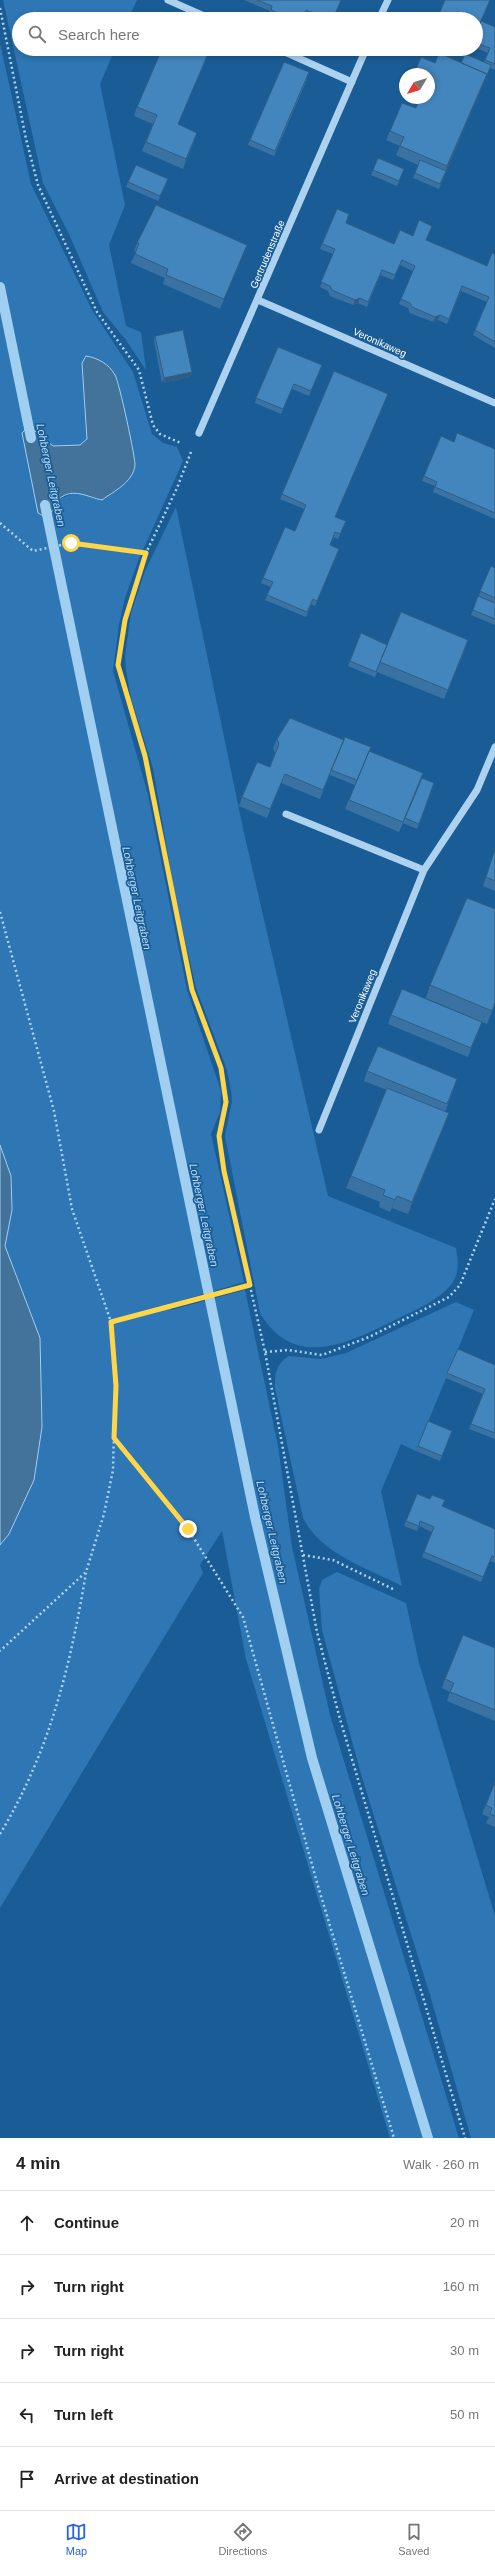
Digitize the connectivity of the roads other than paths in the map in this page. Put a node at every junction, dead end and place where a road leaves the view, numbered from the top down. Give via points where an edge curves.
1 (168, 0) edge
2 (388, 0) edge
3 (195, 12) edge
4 (383, 12) edge
5 (294, 56) edge
6 (363, 56) edge
7 (352, 82) junction
8 (258, 300) junction
9 (495, 403) edge
10 (199, 433) dead end
11 (495, 747) edge
12 (286, 814) dead end
13 (424, 870) junction
14 (319, 1130) dead end

1 - 3 street
2 - 4 street
5 - 7 street
6 - 7 street, Gertrudenstraße
7 - 8 street, Gertrudenstraße
8 - 9 street, Veronikaweg
8 - 10 street, Gertrudenstraße
11 - 13 street, Veronikaweg via 476,790
12 - 13 street
13 - 14 street, Veronikaweg

